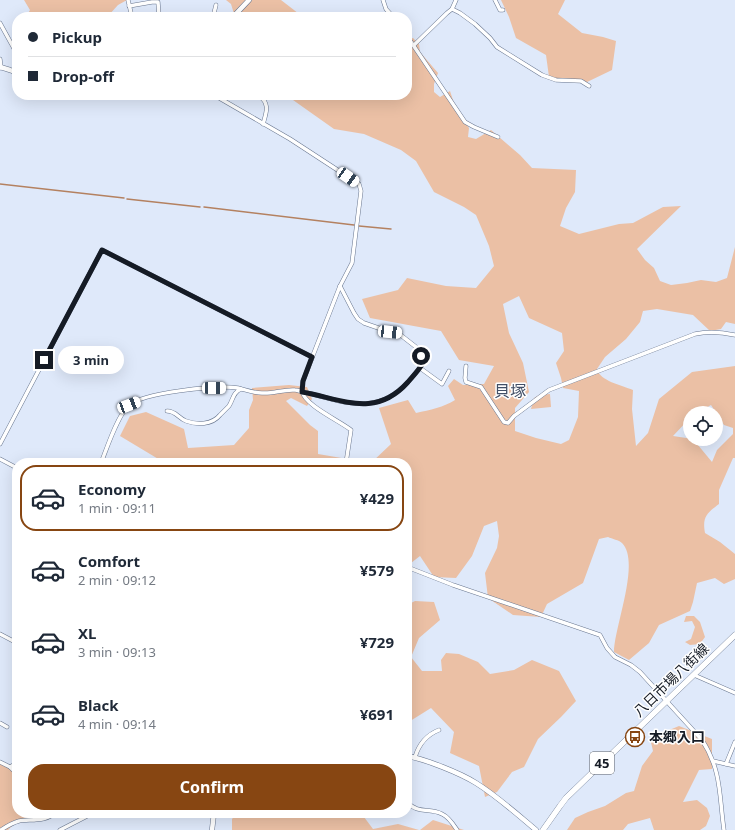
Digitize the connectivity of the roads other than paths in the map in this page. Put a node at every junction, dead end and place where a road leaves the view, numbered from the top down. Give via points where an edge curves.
1 (128, 0) edge
2 (249, 0) edge
3 (384, 0) edge
4 (456, 0) edge
5 (495, 0) edge
6 (129, 6) junction
7 (216, 6) dead end
8 (452, 9) junction
9 (503, 10) dead end
10 (131, 12) edge
11 (159, 12) edge
12 (214, 12) edge
13 (238, 12) edge
14 (389, 12) edge
15 (0, 23) edge
16 (412, 42) edge
17 (12, 45) edge
18 (414, 45) junction
19 (0, 59) edge
20 (1, 68) edge
21 (12, 71) edge
22 (589, 86) dead end
23 (223, 100) edge
24 (264, 100) edge
25 (264, 124) junction
26 (498, 138) dead end
27 (340, 286) junction
28 (735, 335) edge
29 (312, 357) junction
30 (466, 366) dead end
31 (420, 368) junction
32 (449, 371) dead end
33 (241, 389) junction
34 (302, 392) junction
35 (167, 411) dead end
36 (0, 444) edge
37 (102, 458) edge
38 (347, 458) edge
39 (0, 459) edge
40 (12, 465) edge
41 (412, 569) edge
42 (0, 634) edge
43 (735, 635) edge
44 (12, 640) edge
45 (694, 675) junction
46 (735, 693) edge
47 (666, 702) junction
48 (0, 724) edge
49 (7, 727) dead end
50 (439, 730) dead end
51 (735, 742) edge
52 (412, 757) edge
53 (415, 757) junction
54 (714, 761) junction
55 (0, 762) edge
56 (726, 764) junction
57 (735, 766) edge
58 (10, 767) edge
59 (412, 808) edge
60 (41, 818) edge
61 (83, 818) edge
62 (213, 818) edge
63 (1, 830) edge
64 (60, 830) edge
65 (212, 830) edge
66 (457, 830) edge
67 (536, 830) edge
68 (543, 830) edge
69 (724, 830) edge

1 - 6 street
2 - 13 street
3 - 14 street
4 - 8 street
5 - 9 street via 500,10
6 - 10 street
6 - 11 street via 158,2
7 - 12 street
8 - 18 street
8 - 22 street via 475,24 497,47 542,75 556,80 581,81
15 - 17 street
16 - 18 street
18 - 26 street via 466,122
19 - 20 street
20 - 21 street
23 - 25 street
24 - 25 street via 267,111
25 - 27 street via 359,184 361,190 352,263
27 - 29 street
27 - 31 street via 354,313 364,323 398,333 416,347 423,363
28 - 30 street via 720,332 695,334 549,390 514,416 508,424 504,422 481,387 466,382
29 - 34 street via 303,381
29 - 36 street via 102,250
31 - 32 street via 442,384
31 - 34 street via 398,392 374,403 340,401
33 - 34 street via 260,394 285,390
33 - 35 street via 217,419 211,422 186,421
33 - 37 street via 191,389 146,398 129,405 123,412
34 - 38 street via 305,398 320,410 351,430
39 - 40 street
41 - 47 street via 600,635 615,657 640,672
42 - 44 street
43 - 45 main road, 八日市場八街線 / 45
45 - 46 street
45 - 47 main road, 八日市場八街線 / 45
47 - 54 street via 702,740
47 - 68 main road, 八日市場八街線 / 45 via 566,798
48 - 49 street
50 - 53 street via 431,733 418,746
51 - 56 street
52 - 53 street
53 - 67 street via 478,784
54 - 56 street
54 - 69 street
55 - 58 street
56 - 57 street
59 - 66 street via 440,813 450,819
60 - 63 street via 11,823
61 - 64 street
62 - 65 street

